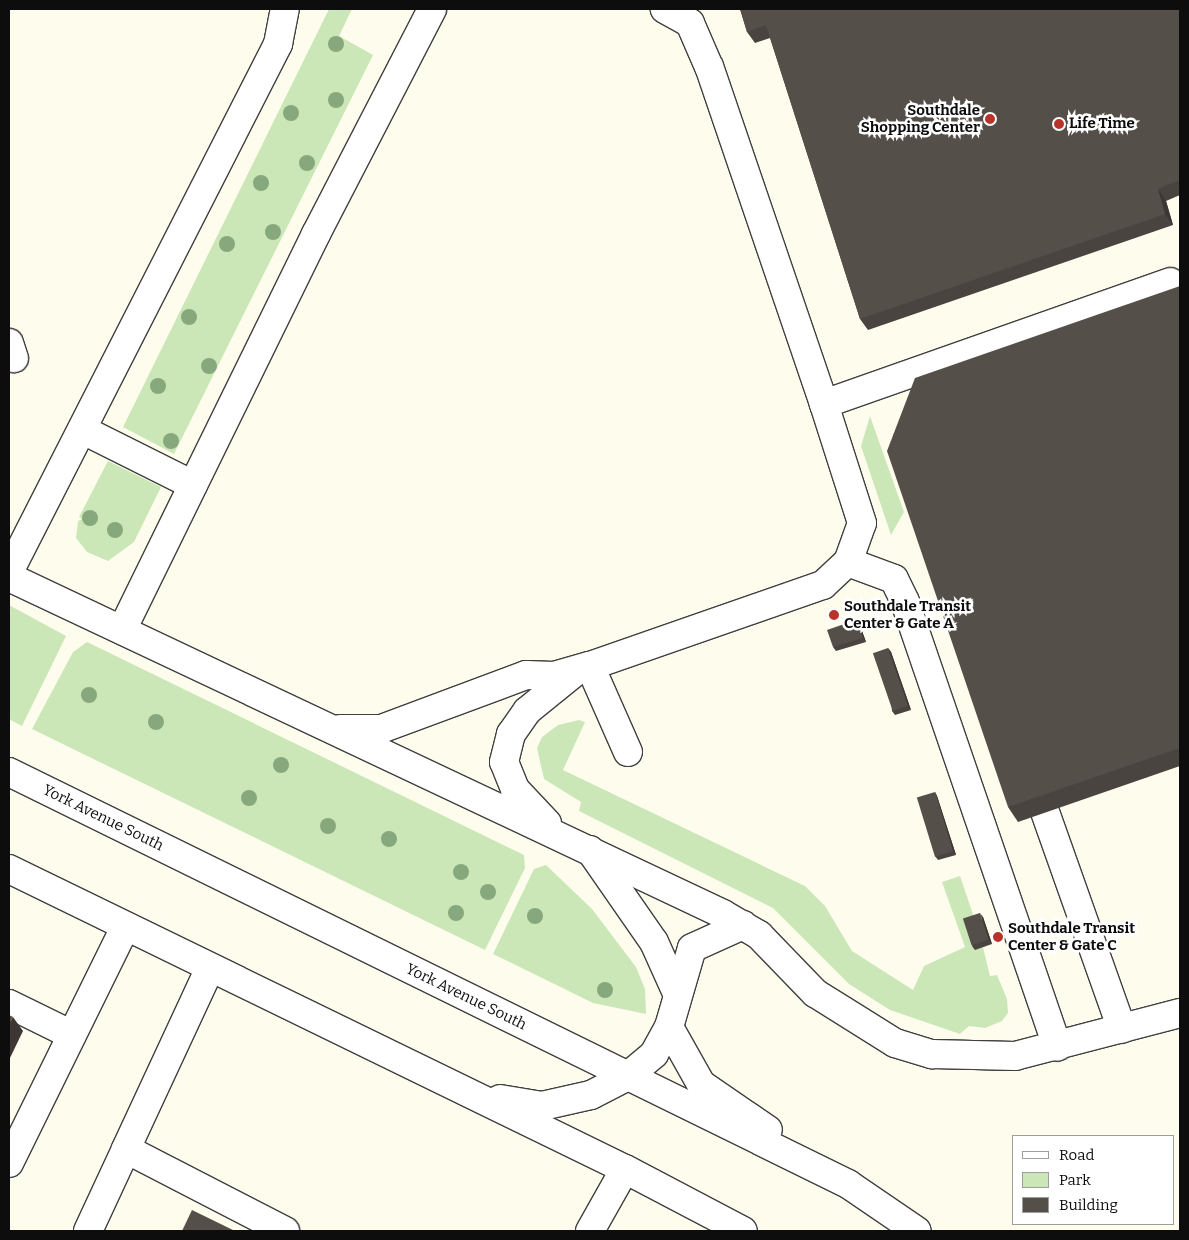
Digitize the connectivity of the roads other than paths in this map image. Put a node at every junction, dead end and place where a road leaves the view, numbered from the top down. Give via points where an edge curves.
1 (285, 9) edge
2 (432, 9) edge
3 (665, 9) edge
4 (1170, 282) dead end
5 (824, 404) junction
6 (83, 430) junction
7 (193, 485) junction
8 (848, 562) junction
9 (9, 572) edge
10 (9, 577) edge
11 (122, 630) junction
12 (584, 668) junction
13 (332, 729) junction
14 (1022, 748) edge
15 (628, 752) dead end
16 (9, 772) edge
17 (556, 833) junction
18 (589, 848) junction
19 (9, 869) edge
20 (743, 925) junction
21 (124, 928) junction
22 (209, 970) junction
23 (676, 991) junction
24 (9, 1004) edge
25 (1180, 1013) edge
26 (669, 1027) junction
27 (1122, 1029) junction
28 (72, 1035) junction
29 (1057, 1047) junction
30 (628, 1076) junction
31 (469, 1094) junction
32 (126, 1149) junction
33 (9, 1163) edge
34 (625, 1169) junction
35 (854, 1188) junction
36 (88, 1231) edge
37 (285, 1231) edge
38 (590, 1231) edge
39 (743, 1231) edge
40 (918, 1231) edge

1 - 6 street via 278,44
2 - 7 street
3 - 5 street via 690,23 709,66
4 - 5 street
5 - 8 street via 862,523
6 - 7 street
6 - 9 street
7 - 11 street
8 - 12 street via 823,585
8 - 29 street via 894,578 905,602
10 - 11 street
11 - 13 street
12 - 13 street via 554,676 526,675 381,729
12 - 15 street
12 - 17 street via 527,710 511,734 504,762 515,789
13 - 17 street
14 - 27 street
16 - 30 street, York Avenue South
17 - 18 street
18 - 20 street
18 - 23 street via 654,942
19 - 21 street
20 - 23 street via 692,948
20 - 29 street via 788,961 815,993 894,1043 932,1054 980,1058
21 - 22 street
21 - 28 street
22 - 31 street
22 - 32 street
23 - 26 street
24 - 28 street
25 - 27 street
26 - 30 street via 654,1054
26 - 35 street via 701,1084
27 - 29 street
28 - 33 street
30 - 31 street via 591,1095 542,1106
30 - 35 street, York Avenue South
31 - 34 street
32 - 36 street
32 - 37 street
34 - 38 street
34 - 39 street
35 - 40 street, York Avenue South

